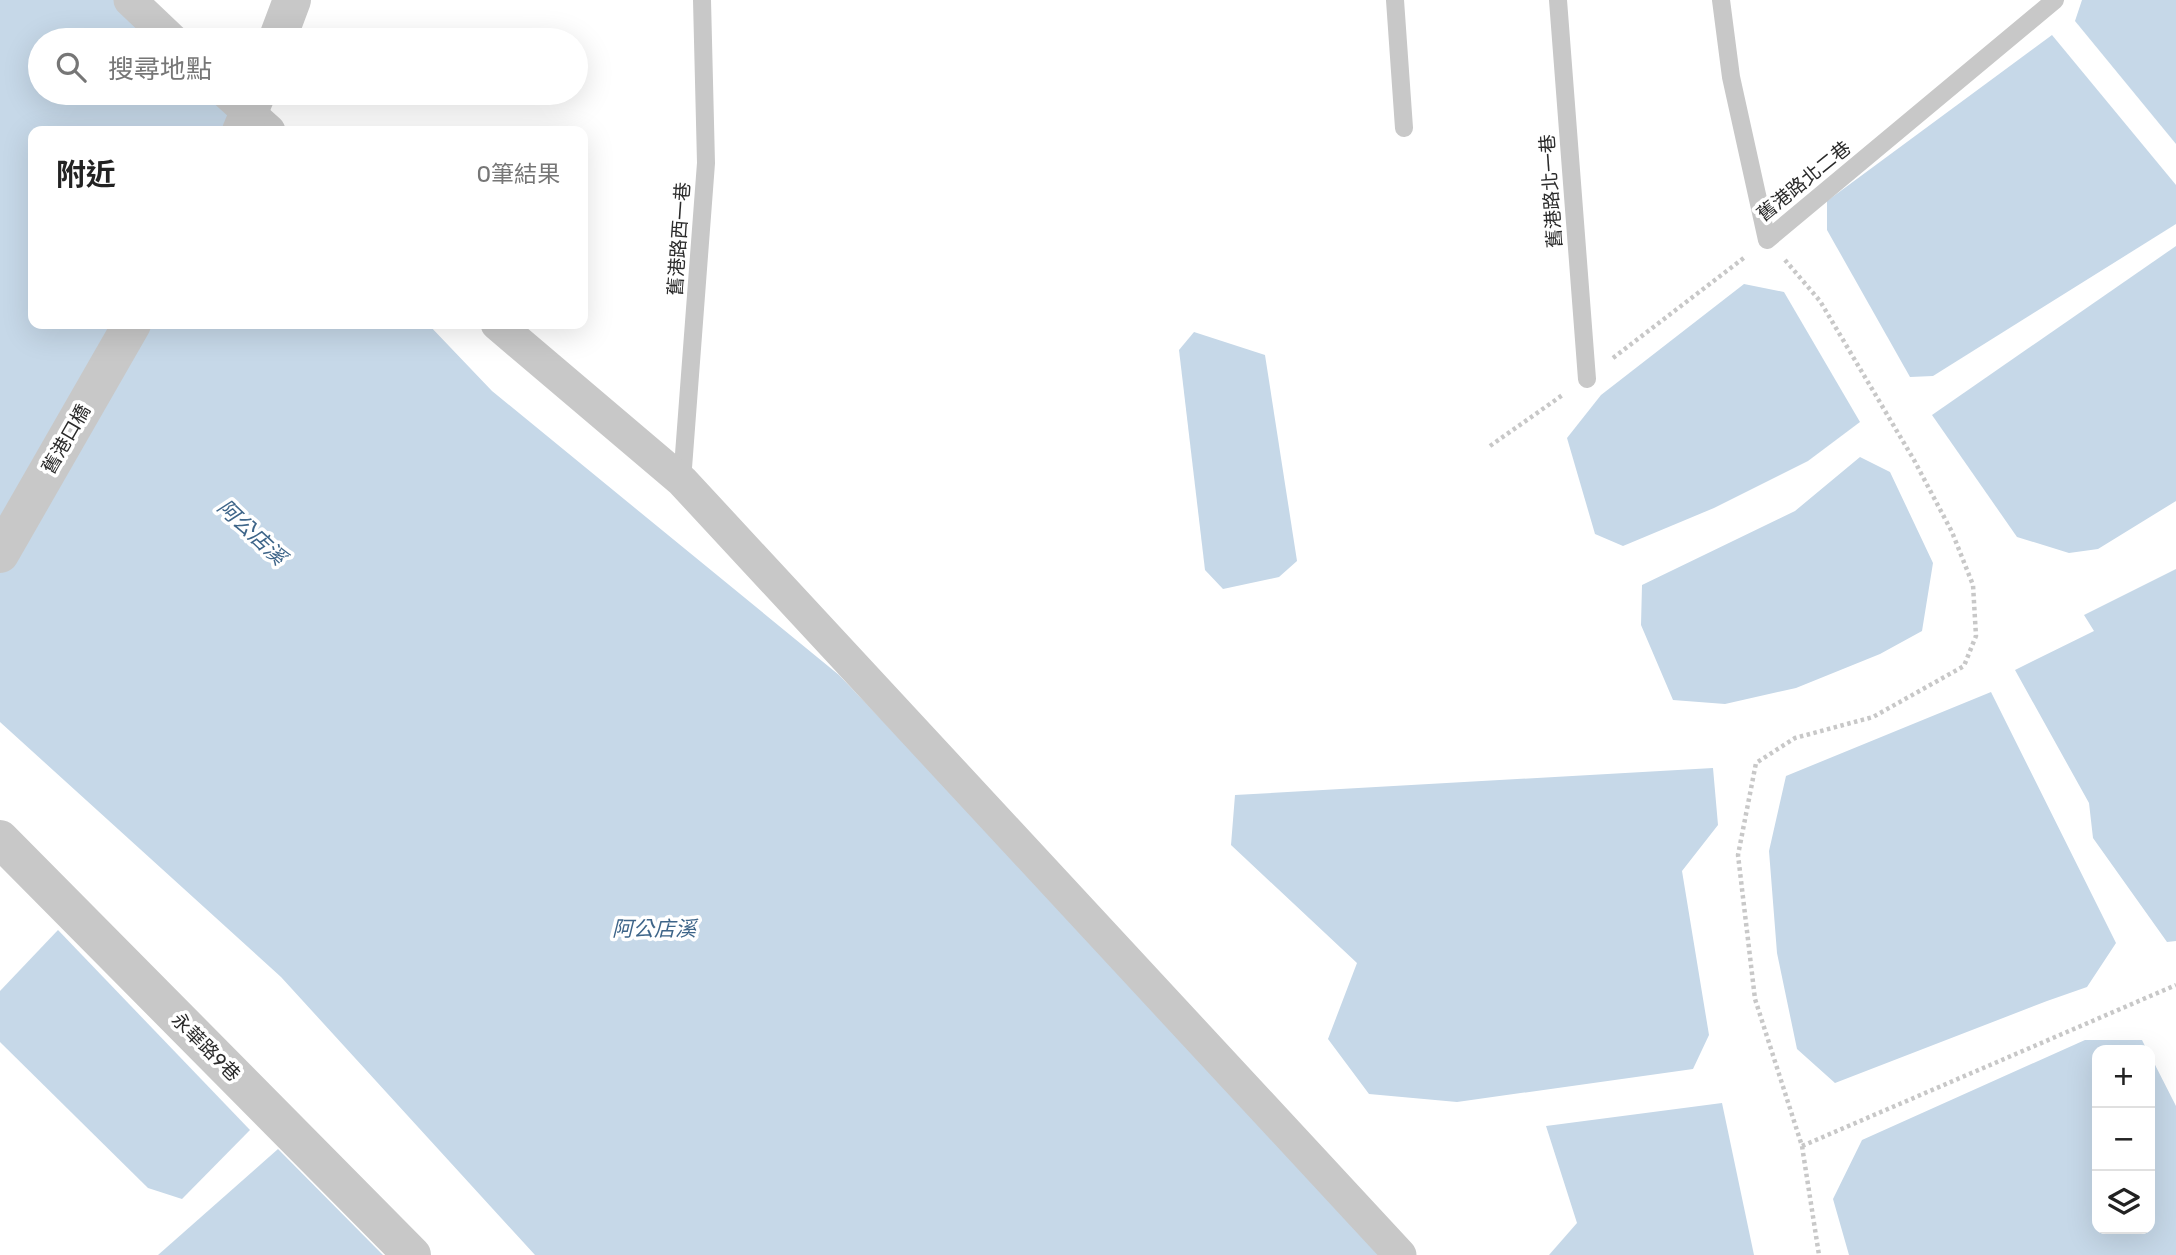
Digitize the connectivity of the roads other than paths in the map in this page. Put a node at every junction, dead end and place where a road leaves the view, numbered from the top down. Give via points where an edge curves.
1 (130, 0) edge
2 (292, 0) edge
3 (702, 0) edge
4 (1395, 0) edge
5 (1558, 0) edge
6 (1721, 0) edge
7 (2055, 0) edge
8 (159, 28) edge
9 (282, 28) edge
10 (1404, 128) dead end
11 (129, 329) edge
12 (503, 329) edge
13 (1587, 379) road end
14 (682, 481) junction
15 (0, 554) edge
16 (0, 839) edge
17 (412, 1255) edge
18 (1400, 1255) edge

1 - 8 street
2 - 9 street
3 - 14 lane, 舊港路西一巷 via 706,163
4 - 10 lane
5 - 13 lane, 舊港路北一巷
6 - 7 lane, 舊港路北二巷 via 1731,77 1767,240
11 - 15 street, 舊港口橋
12 - 14 street
14 - 18 street
16 - 17 street, 永華路9巷

